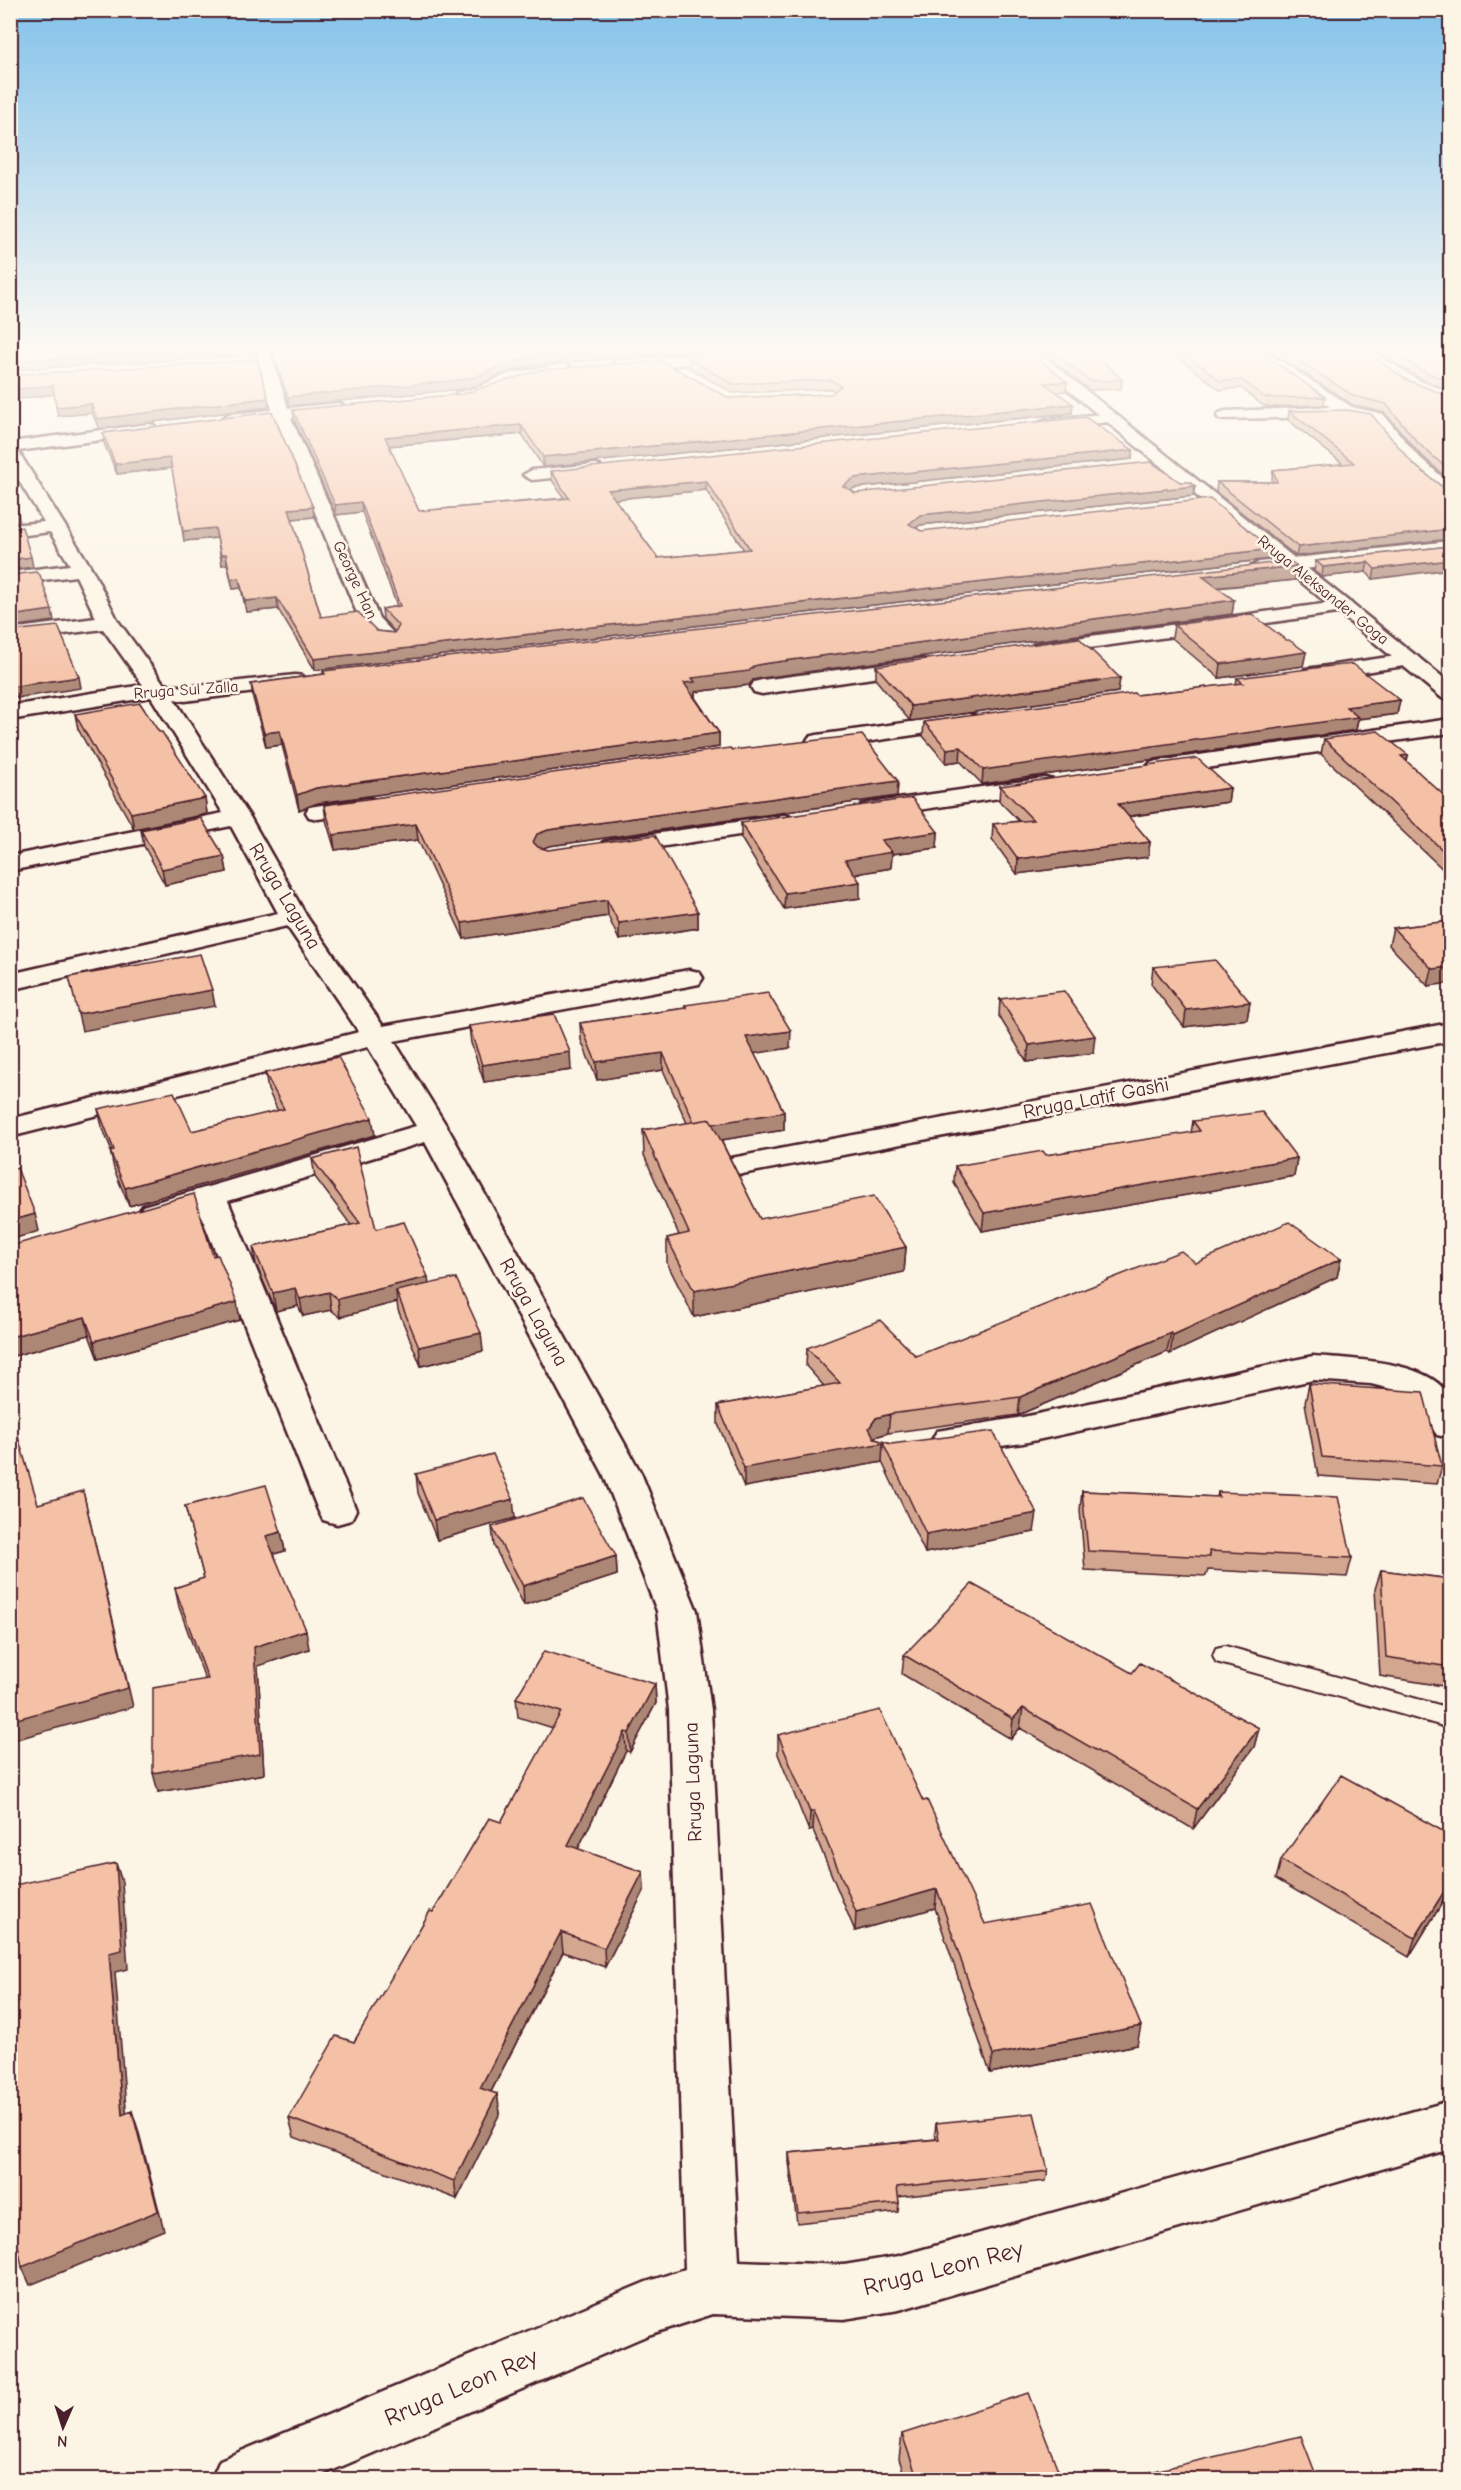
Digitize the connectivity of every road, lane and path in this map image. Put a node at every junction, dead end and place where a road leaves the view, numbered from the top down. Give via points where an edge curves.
1 (21, 467) edge
2 (304, 467) edge
3 (613, 467) edge
4 (1171, 467) edge
5 (1418, 467) edge
6 (532, 475) dead end
7 (1450, 492) edge
8 (1214, 501) junction
9 (1190, 504) edge
10 (57, 526) junction
11 (10, 531) edge
12 (1450, 547) edge
13 (1292, 565) junction
14 (82, 569) junction
15 (1244, 570) edge
16 (10, 578) edge
17 (1344, 607) junction
18 (108, 621) junction
19 (10, 635) edge
20 (388, 638) edge
21 (1023, 651) edge
22 (1410, 660) junction
23 (940, 662) edge
24 (1291, 677) edge
25 (316, 678) edge
26 (762, 687) edge
27 (157, 690) junction
28 (1450, 693) edge
29 (10, 713) edge
30 (994, 718) edge
31 (1450, 726) edge
32 (792, 746) edge
33 (1130, 772) edge
34 (1071, 781) edge
35 (389, 802) edge
36 (318, 812) edge
37 (846, 813) edge
38 (238, 817) junction
39 (810, 819) edge
40 (585, 851) edge
41 (10, 864) edge
42 (294, 917) junction
43 (689, 978) dead end
44 (10, 982) edge
45 (1450, 1032) edge
46 (376, 1036) junction
47 (10, 1128) edge
48 (434, 1130) junction
49 (742, 1165) dead end
50 (210, 1197) junction
51 (121, 1222) edge
52 (1450, 1426) edge
53 (922, 1443) edge
54 (337, 1510) dead end
55 (1225, 1655) dead end
56 (1450, 1718) edge
57 (1450, 2125) edge
58 (713, 2287) junction
59 (240, 2480) edge

1 - 10 street, Rruga Laguna
2 - 20 street, George Han via 370,620
3 - 6 street
4 - 8 street, Rruga Aleksander Goga
5 - 7 street
8 - 9 street
8 - 13 street, Rruga Aleksander Goga
10 - 11 street
10 - 14 street, Rruga Laguna
12 - 13 street
13 - 15 street
13 - 17 street, Rruga Aleksander Goga
14 - 16 street
14 - 18 street, Rruga Laguna
17 - 21 street
17 - 22 street, Rruga Aleksander Goga
18 - 19 street
18 - 27 street, Rruga Laguna
22 - 24 street
22 - 28 street, Rruga Aleksander Goga
23 - 26 street
25 - 27 street, Rruga Sul Zalla via 185,694
27 - 29 street, Rruga Sul Zalla
27 - 38 street, Rruga Laguna
30 - 32 street
31 - 33 street
34 - 37 street
35 - 36 street
38 - 41 street
38 - 42 street, Rruga Laguna
39 - 40 street
42 - 44 street
42 - 46 street, Rruga Laguna
43 - 46 street
45 - 49 street, Rruga Latif Gashi
46 - 47 street
46 - 48 street, Rruga Laguna
48 - 50 street
48 - 58 street, Rruga Laguna via 622,1473 677,1611 690,1710
50 - 51 street
50 - 54 street
52 - 53 street via 1430,1396 1407,1381 1371,1372 1313,1368 1023,1430
55 - 56 lane
57 - 58 street, Rruga Leon Rey via 899,2283 844,2292
58 - 59 street, Rruga Leon Rey via 646,2309

